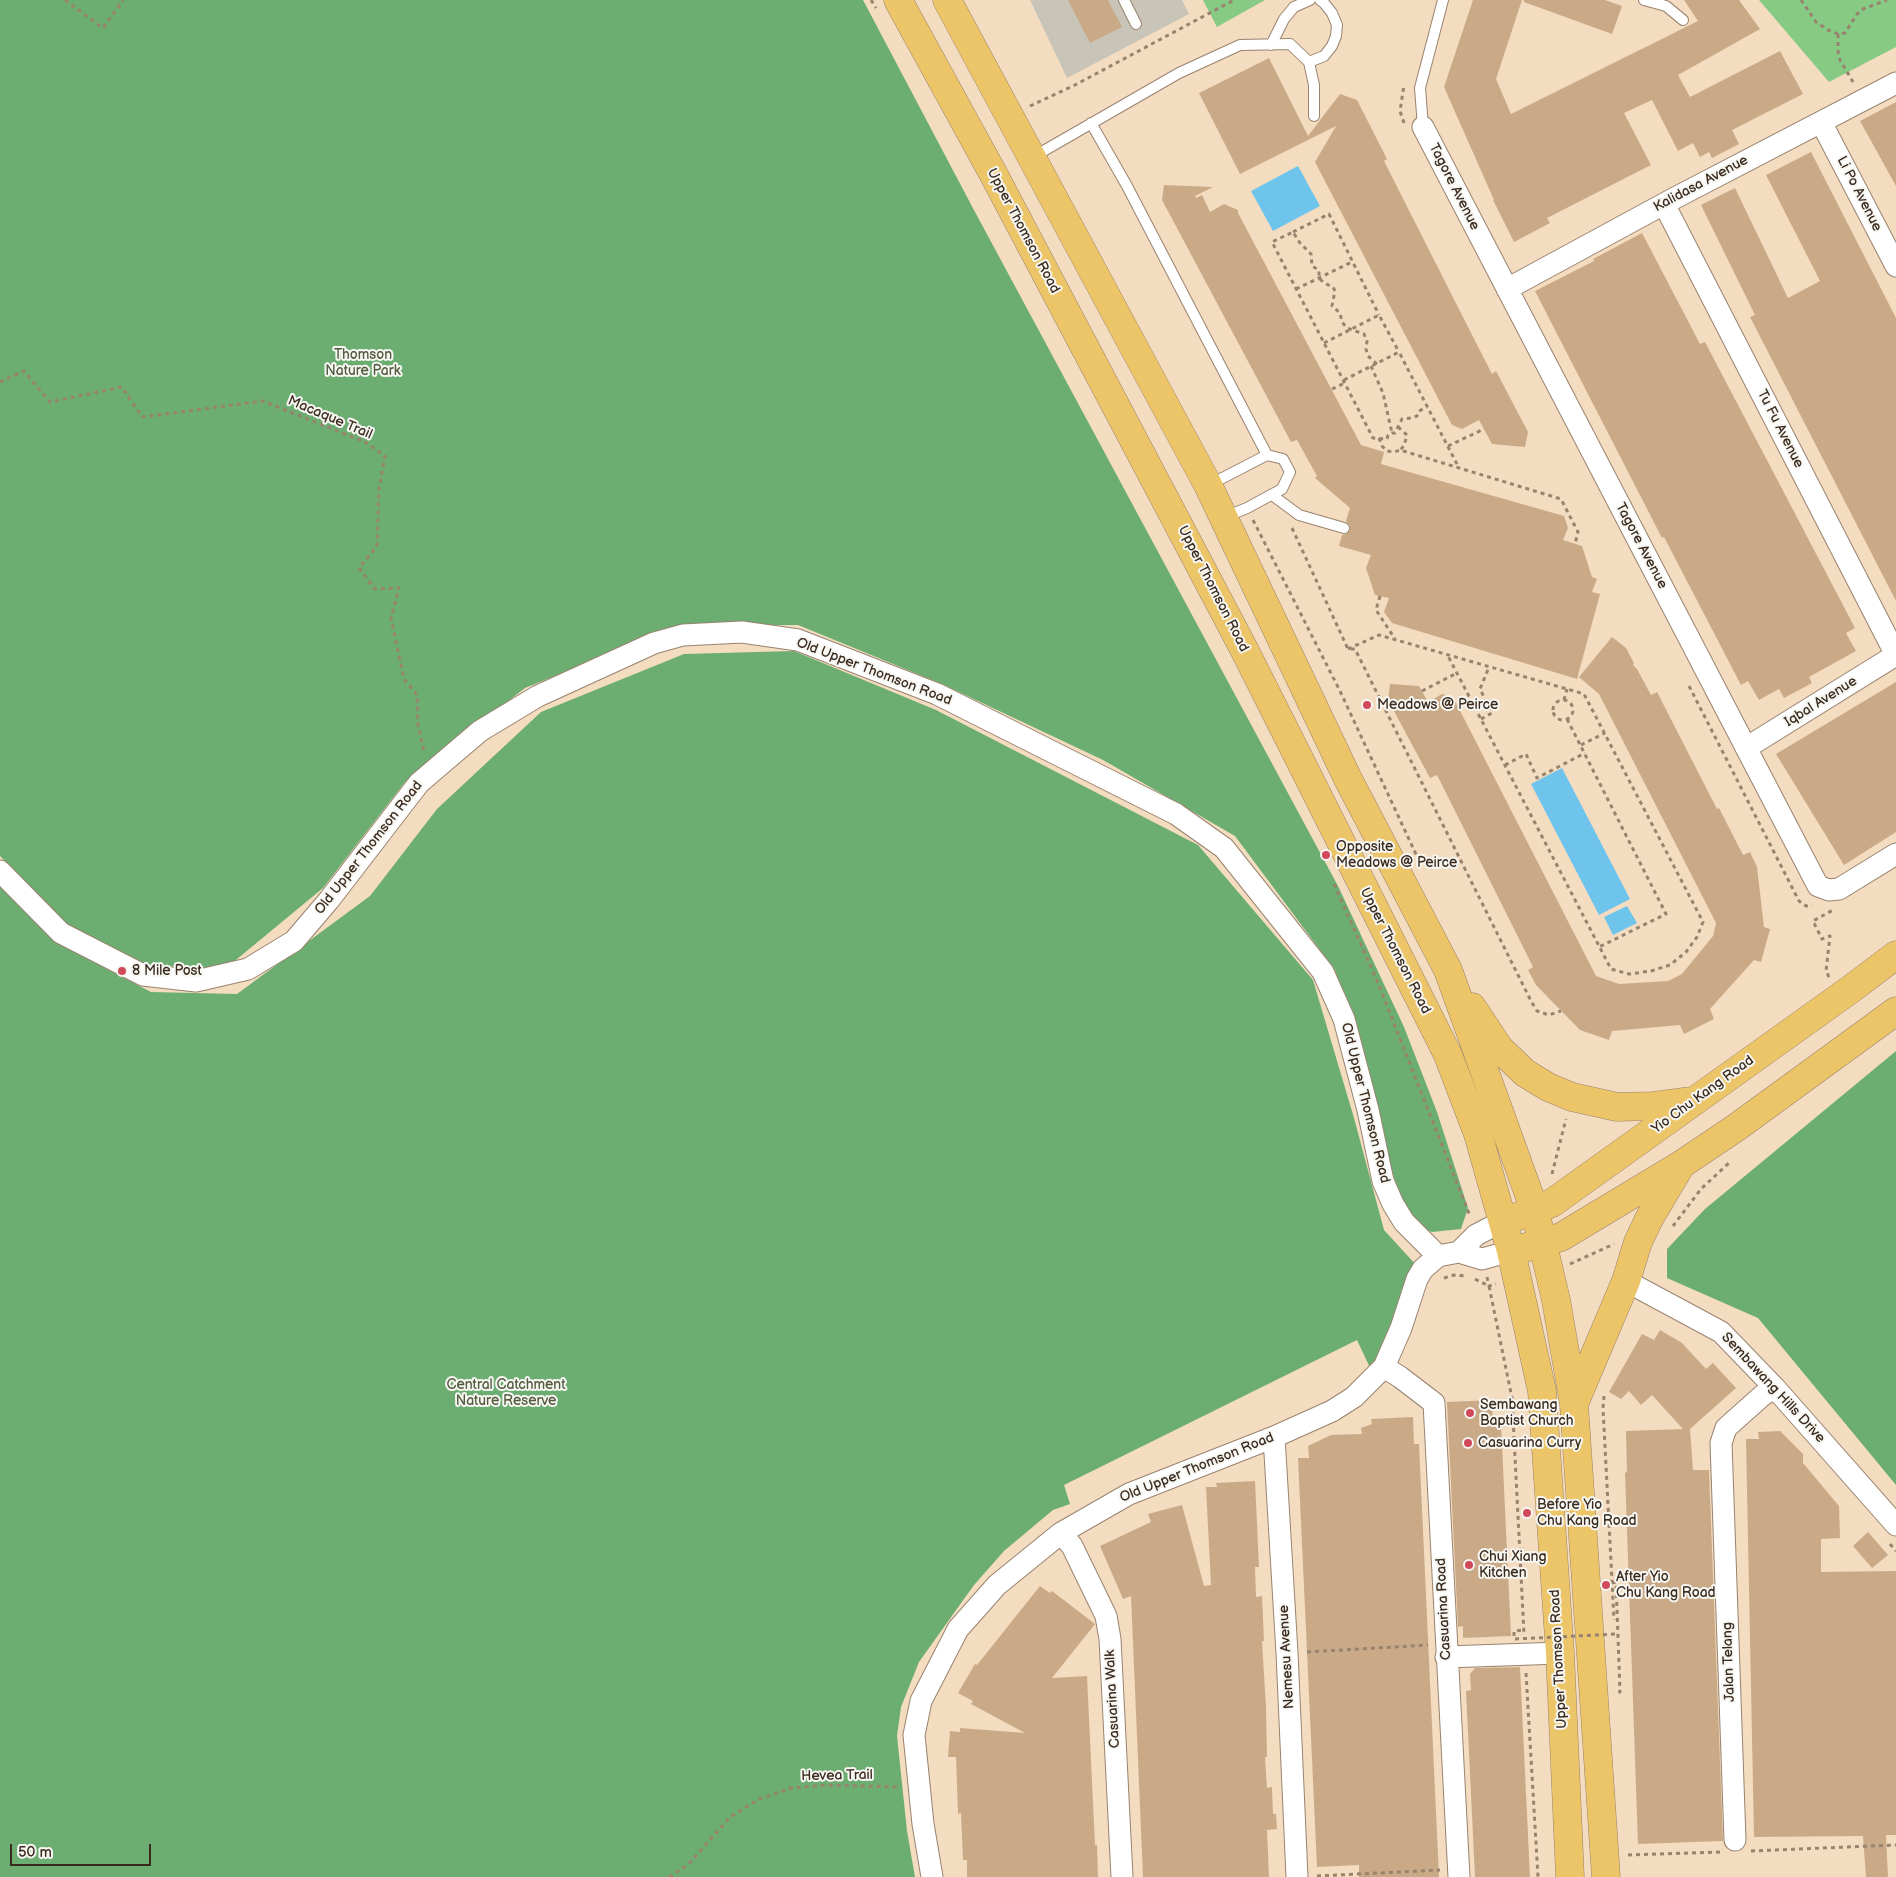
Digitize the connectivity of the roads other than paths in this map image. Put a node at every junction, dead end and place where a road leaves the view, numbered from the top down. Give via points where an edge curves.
1 (947, 0) edge
2 (1124, 0) edge
3 (1310, 0) edge
4 (1320, 0) edge
5 (1443, 0) edge
6 (1644, 0) edge
7 (887, 4) edge
8 (1684, 20) dead end
9 (1136, 24) dead end
10 (1271, 45) junction
11 (1310, 62) junction
12 (1896, 83) edge
13 (1314, 116) dead end
14 (1821, 122) junction
15 (1091, 124) junction
16 (1423, 127) joint
17 (1032, 158) junction
18 (1664, 204) junction
19 (1896, 266) edge
20 (1507, 289) junction
21 (1267, 455) junction
22 (1208, 485) junction
23 (1272, 495) junction
24 (1235, 513) junction
25 (1344, 528) dead end
26 (1896, 655) edge
27 (1746, 748) junction
28 (1896, 854) edge
29 (0, 871) edge
30 (1896, 955) edge
31 (1896, 969) edge
32 (1448, 970) junction
33 (1850, 990) junction
34 (1896, 1010) edge
35 (1696, 1100) junction
36 (1679, 1166) junction
37 (1535, 1211) junction
38 (1503, 1221) junction
39 (1543, 1243) junction
40 (1511, 1251) junction
41 (1460, 1252) junction
42 (1438, 1256) junction
43 (1626, 1281) junction
44 (1384, 1367) junction
45 (1775, 1388) junction
46 (1574, 1404) junction
47 (1274, 1437) junction
48 (1896, 1525) edge
49 (1061, 1533) junction
50 (1446, 1651) junction
51 (1560, 1653) junction
52 (1604, 1840) junction
53 (1568, 1843) junction
54 (1737, 1848) road end
55 (1458, 1873) edge
56 (932, 1877) edge
57 (1122, 1877) edge
58 (1297, 1877) edge
59 (1570, 1877) edge
60 (1606, 1877) edge

1 - 17 main road
2 - 9 lane
3 - 10 lane via 1294,7
4 - 11 lane via 1332,13 1337,26 1336,36 1324,56
5 - 16 lane via 1420,88
6 - 8 lane via 1666,6
7 - 38 main road, Upper Thomson Road via 995,177 1192,550 1444,1048 1478,1134
10 - 11 lane via 1290,44
10 - 15 lane via 1240,45 1179,73
11 - 13 lane
12 - 14 street, Kalidasa Avenue
14 - 18 street, Kalidasa Avenue
14 - 19 street, Li Po Avenue
15 - 17 lane
15 - 21 lane via 1127,186
16 - 20 street, Tagore Avenue
17 - 22 main road
18 - 20 street, Kalidasa Avenue
18 - 26 street, Tu Fu Avenue
20 - 27 street, Tagore Avenue
21 - 22 lane
21 - 23 lane via 1283,459 1290,472 1282,490
22 - 24 main road
23 - 24 lane
23 - 25 lane via 1299,516
24 - 32 main road via 1348,779
26 - 27 street, Iqbal Avenue
27 - 28 street, Tagore Avenue via 1818,886 1840,889
29 - 42 street, Old Upper Thomson Road via 61,933 143,975 196,981 248,968 294,941 419,782 480,731 538,696 654,643 683,635 742,632 798,640 937,694 1176,814 1224,848 1323,972 1344,1019 1383,1181 1404,1222
30 - 33 main road, Yio Chu Kang Road
31 - 33 main road
32 - 35 main road via 1499,1048 1525,1073 1548,1087 1572,1097 1617,1107
32 - 37 main road
33 - 35 main road, Yio Chu Kang Road
34 - 36 main road
35 - 37 main road, Yio Chu Kang Road via 1552,1203
36 - 39 main road via 1561,1238
36 - 43 main road via 1638,1242
37 - 38 main road, Yio Chu Kang Road
37 - 39 main road
38 - 40 main road, Upper Thomson Road
38 - 41 street via 1476,1235
39 - 40 main road
39 - 46 main road
40 - 41 street via 1482,1259
40 - 51 main road, Upper Thomson Road via 1542,1390
41 - 42 street
42 - 44 street, Old Upper Thomson Road via 1417,1279
43 - 45 street, Sembawang Hills Drive via 1721,1332
43 - 46 main road
44 - 47 street, Old Upper Thomson Road via 1354,1398
44 - 50 street, Casuarina Road via 1434,1403
45 - 48 street, Sembawang Hills Drive
45 - 54 street, Jalan Telang via 1726,1428 1721,1442
46 - 52 main road
47 - 49 street, Old Upper Thomson Road via 1129,1494
47 - 58 street, Nemesu Avenue
49 - 56 street, Old Upper Thomson Road via 996,1585 958,1629 921,1700 914,1735 918,1787
49 - 57 street, Casuarina Walk via 1072,1546 1106,1616
50 - 51 street via 1520,1647
50 - 55 street, Casuarina Road
51 - 53 main road, Upper Thomson Road
52 - 53 main road via 1597,1857 1588,1861 1578,1859
52 - 60 main road
53 - 59 main road, Upper Thomson Road

